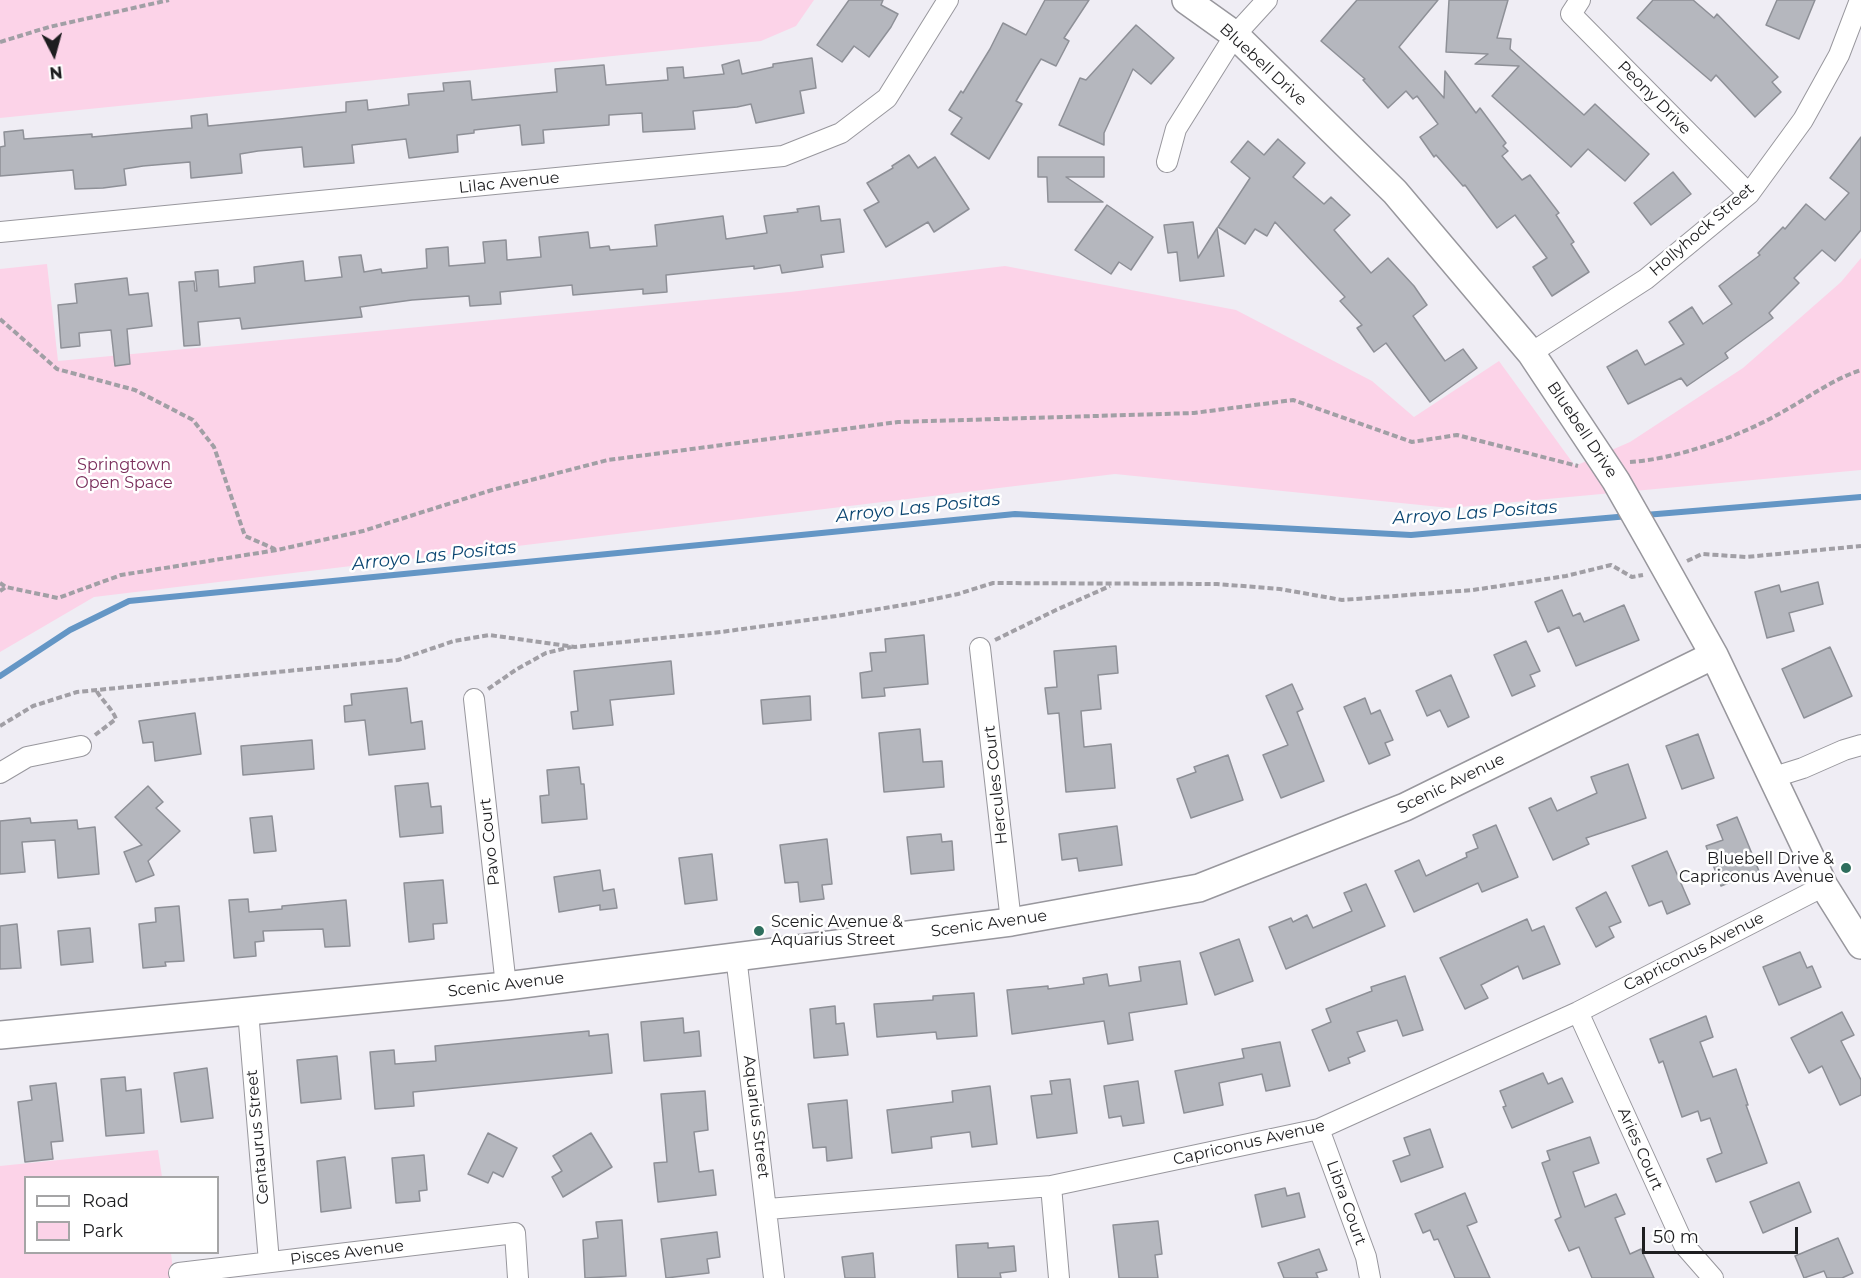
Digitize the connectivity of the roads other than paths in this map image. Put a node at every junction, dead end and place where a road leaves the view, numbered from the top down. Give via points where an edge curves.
1 (948, 0) edge
2 (1186, 0) edge
3 (1267, 0) edge
4 (1580, 0) edge
5 (1860, 0) edge
6 (1235, 35) junction
7 (1167, 162) dead end
8 (1749, 194) junction
9 (0, 232) edge
10 (1531, 353) junction
11 (980, 648) road end
12 (1714, 655) junction
13 (474, 699) road end
14 (1861, 745) edge
15 (81, 746) road end
16 (0, 773) edge
17 (1771, 778) junction
18 (1824, 886) junction
19 (1011, 922) junction
20 (1861, 945) edge
21 (736, 956) junction
22 (506, 986) junction
23 (248, 1011) junction
24 (1578, 1012) junction
25 (0, 1035) edge
26 (1319, 1129) junction
27 (1051, 1186) junction
28 (768, 1209) junction
29 (269, 1262) junction
30 (179, 1273) dead end
31 (518, 1278) edge
32 (774, 1278) edge
33 (1059, 1278) edge
34 (1370, 1278) edge
35 (1713, 1278) edge

1 - 9 street, Lilac Avenue via 887,98 841,133 783,156
2 - 6 street, Bluebell Drive
3 - 6 street
4 - 8 street, Peony Drive via 1571,14
5 - 8 street, Hollyhock Street via 1839,55 1803,120
6 - 7 street via 1176,129
6 - 10 street, Bluebell Drive via 1395,192
8 - 10 street, Hollyhock Street via 1646,279
10 - 12 street, Bluebell Drive via 1616,480
11 - 19 street, Hercules Court
12 - 17 street, Bluebell Drive
12 - 19 street, Scenic Avenue via 1405,807 1199,888
13 - 22 street, Pavo Court
14 - 17 street
15 - 16 street via 27,757
17 - 18 street, Bluebell Drive
18 - 20 street, Bluebell Drive
18 - 24 street, Capriconus Avenue
19 - 21 street, Scenic Avenue
21 - 22 street, Scenic Avenue
21 - 28 street, Aquarius Street
22 - 23 street, Scenic Avenue
23 - 25 street, Scenic Avenue
23 - 29 street, Centaurus Street
24 - 26 street, Capriconus Avenue
24 - 35 street, Aries Court via 1684,1245
26 - 27 street, Capriconus Avenue
26 - 34 street, Libra Court via 1366,1257
27 - 28 street, Capriconus Avenue
27 - 33 street
28 - 32 street, Aquarius Street
29 - 30 street, Pisces Avenue
29 - 31 street, Pisces Avenue via 515,1233

